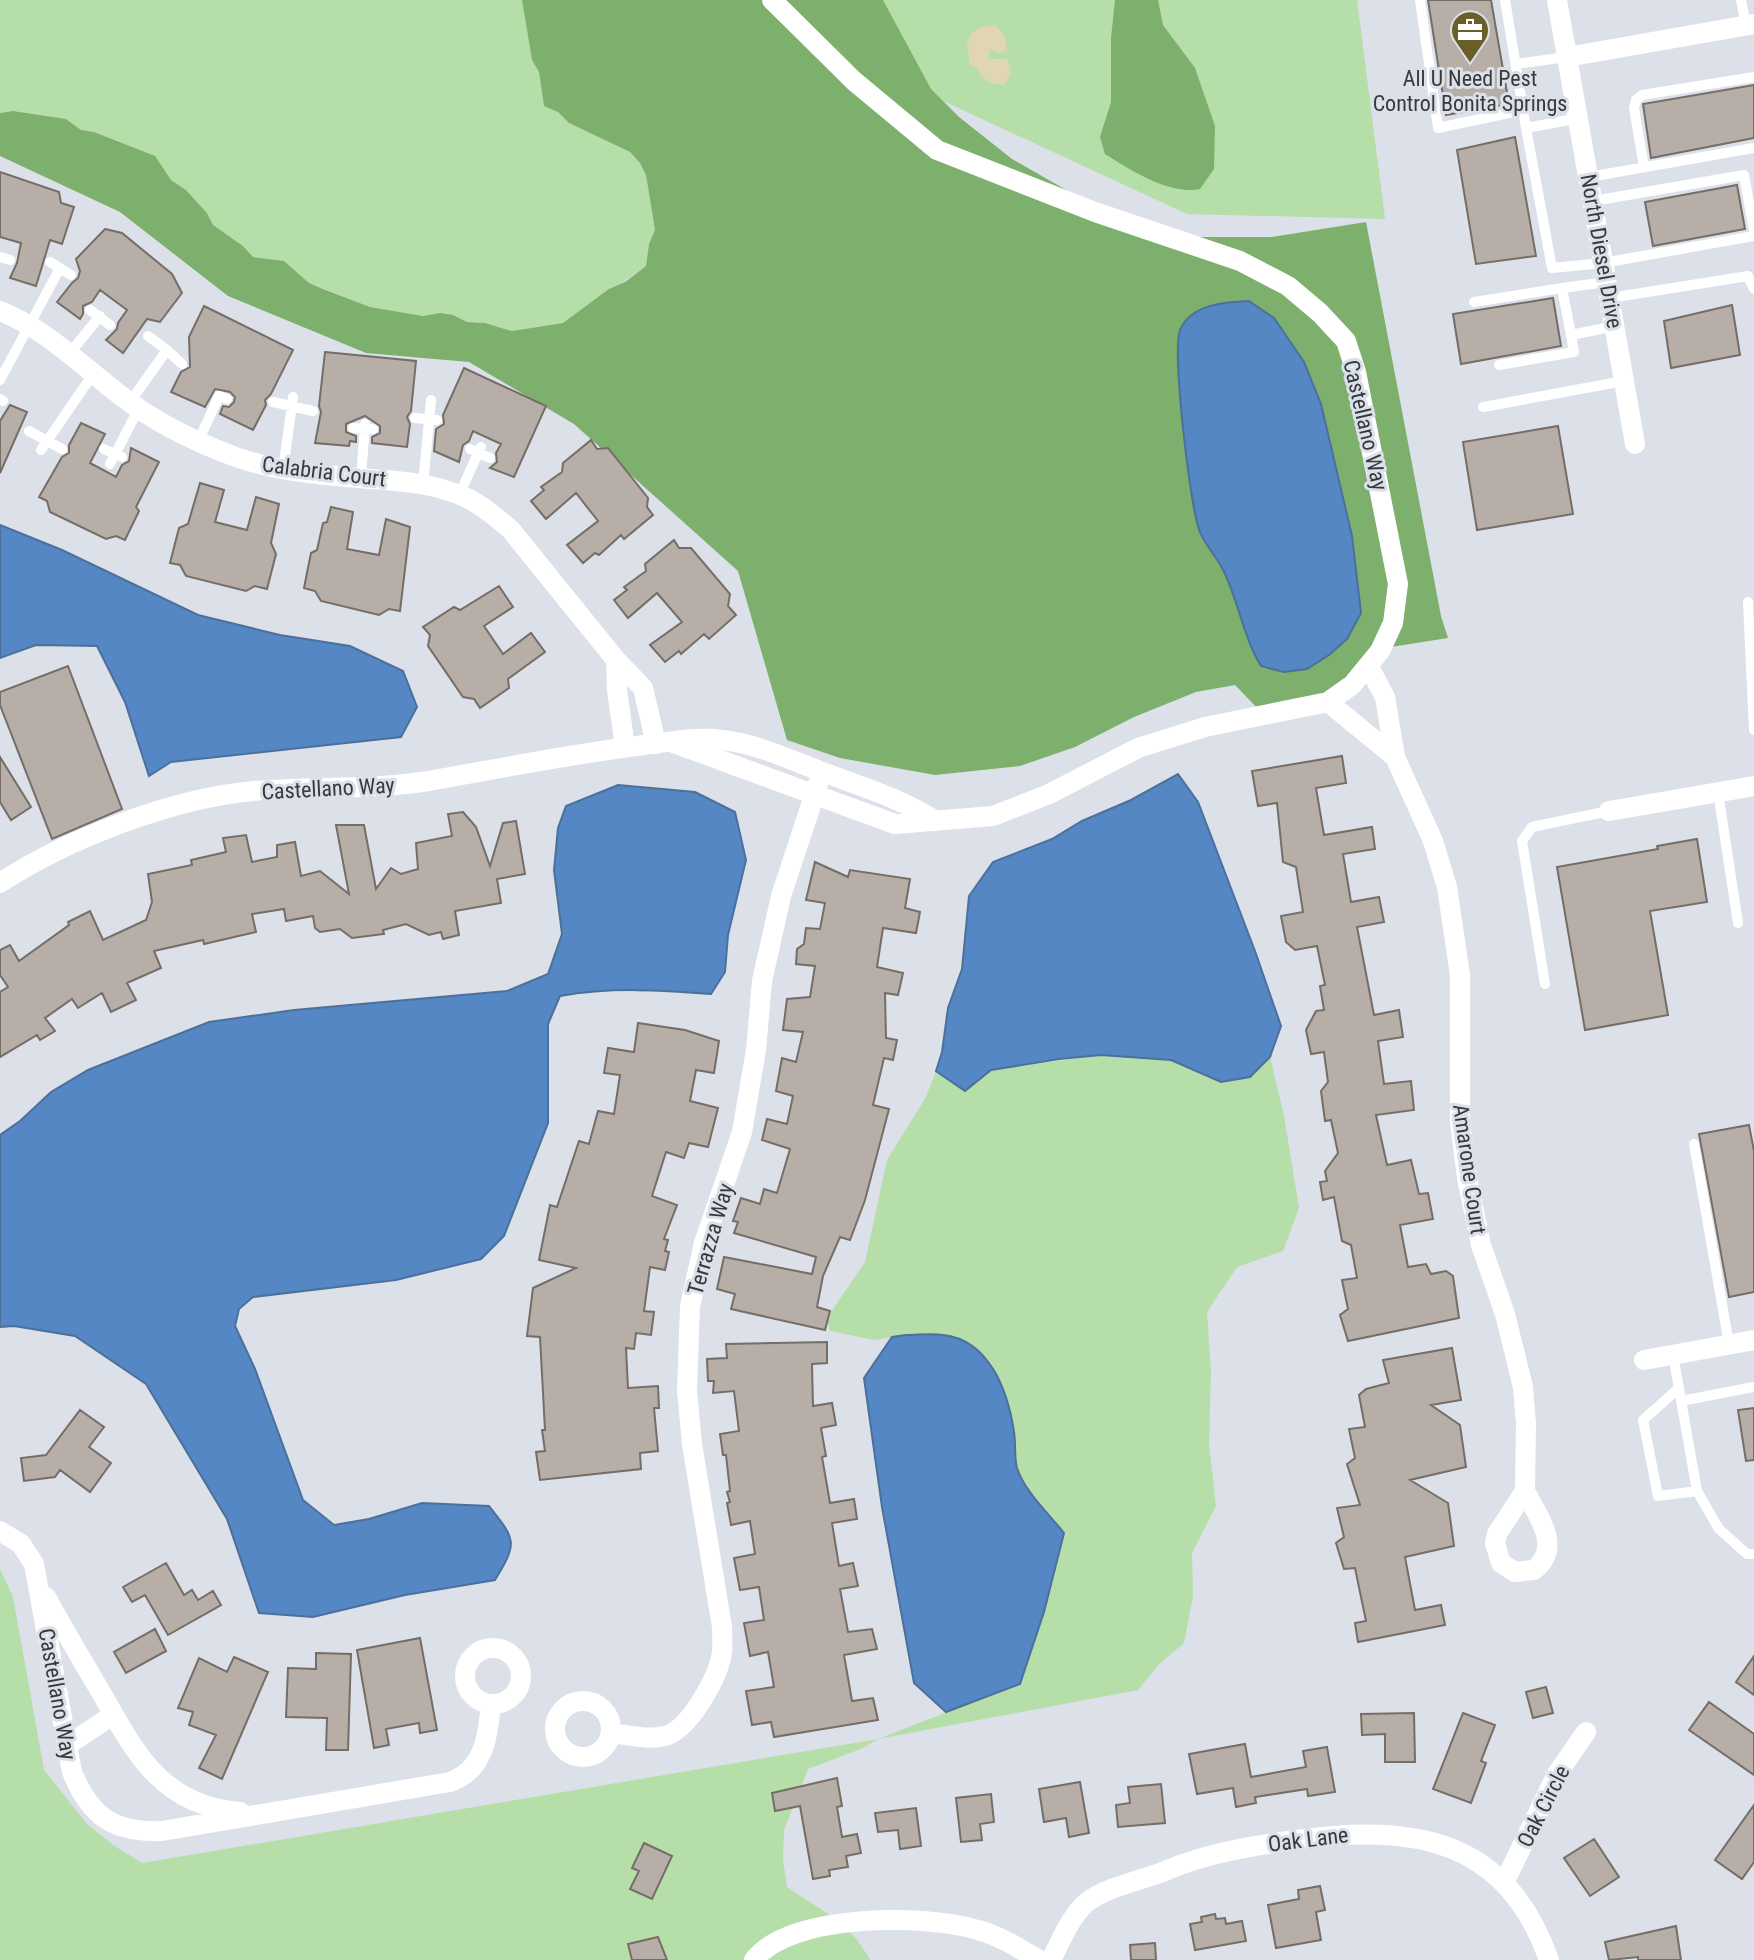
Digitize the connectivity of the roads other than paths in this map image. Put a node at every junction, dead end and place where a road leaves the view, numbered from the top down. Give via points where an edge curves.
1 (772, 0) edge
2 (1420, 0) edge
3 (1505, 0) edge
4 (1557, 0) edge
5 (1741, 0) edge
6 (1750, 24) edge
7 (1567, 57) junction
8 (1516, 64) junction
9 (1754, 77) edge
10 (1523, 110) junction
11 (1579, 118) junction
12 (1526, 128) junction
13 (1754, 148) edge
14 (1644, 167) junction
15 (1589, 177) junction
16 (1593, 201) junction
17 (1754, 233) edge
18 (1552, 268) junction
19 (71, 275) dead end
20 (1607, 281) junction
21 (1559, 289) junction
22 (1754, 289) edge
23 (1474, 302) dead end
24 (0, 311) edge
25 (30, 325) junction
26 (110, 325) dead end
27 (1615, 326) junction
28 (1571, 335) junction
29 (148, 336) dead end
30 (167, 350) junction
31 (69, 354) junction
32 (182, 364) dead end
33 (1499, 365) dead end
34 (93, 374) junction
35 (0, 380) edge
36 (1624, 381) junction
37 (219, 395) dead end
38 (431, 400) dead end
39 (273, 402) dead end
40 (292, 402) junction
41 (134, 405) junction
42 (1483, 407) dead end
43 (313, 411) dead end
44 (415, 418) dead end
45 (433, 420) junction
46 (364, 428) dead end
47 (29, 431) dead end
48 (198, 442) junction
49 (1635, 444) dead end
50 (44, 445) junction
51 (62, 449) dead end
52 (104, 449) dead end
53 (490, 458) dead end
54 (283, 470) junction
55 (361, 478) junction
56 (423, 485) junction
57 (459, 495) junction
58 (1748, 602) dead end
59 (616, 660) junction
60 (1369, 667) junction
61 (1328, 702) junction
62 (1754, 730) edge
63 (664, 743) junction
64 (625, 747) junction
65 (1395, 757) junction
66 (822, 772) junction
67 (1754, 786) edge
68 (1718, 792) junction
69 (812, 794) junction
70 (1609, 811) joint
71 (936, 821) junction
72 (0, 883) edge
73 (1738, 923) dead end
74 (1545, 984) dead end
75 (1694, 1144) dead end
76 (1754, 1340) edge
77 (1729, 1344) junction
78 (1673, 1355) junction
79 (1644, 1360) dead end
80 (1754, 1387) edge
81 (1679, 1388) junction
82 (1681, 1401) junction
83 (1525, 1491) dead end
84 (1697, 1491) junction
85 (0, 1531) edge
86 (1754, 1554) edge
87 (40, 1587) junction
88 (491, 1704) dead end
89 (113, 1715) junction
90 (1586, 1732) dead end
91 (611, 1733) dead end
92 (66, 1746) junction
93 (263, 1813) junction
94 (1504, 1883) junction
95 (754, 1960) edge
96 (1039, 1960) edge
97 (1051, 1960) edge
98 (1549, 1960) edge

1 - 60 street, Castellano Way via 854,81 937,150 1240,261 1288,286 1346,341 1398,584 1393,623
2 - 10 lane via 1438,128
3 - 8 lane
4 - 7 street, North Diesel Drive
5 - 6 lane
6 - 7 street
7 - 8 lane
7 - 11 street, North Diesel Drive
8 - 10 lane
9 - 14 lane via 1642,95 1634,108
10 - 12 lane
11 - 12 lane
11 - 15 street, North Diesel Drive
12 - 18 lane
13 - 14 lane
14 - 15 lane
15 - 16 street, North Diesel Drive
16 - 17 lane via 1744,175
16 - 20 street, North Diesel Drive
17 - 20 lane via 1639,256
18 - 20 lane
18 - 21 lane
19 - 25 lane via 55,265
20 - 21 lane
20 - 22 lane via 1748,276
20 - 27 street, North Diesel Drive
21 - 23 lane
21 - 28 lane
24 - 25 street, Calabria Court
25 - 31 street, Calabria Court
25 - 35 lane
26 - 31 lane via 95,313
27 - 28 lane
27 - 36 street, North Diesel Drive
28 - 33 lane via 1574,352
29 - 30 lane
30 - 32 lane
30 - 41 lane
31 - 34 street, Calabria Court
34 - 41 street, Calabria Court
34 - 50 lane
36 - 42 lane
36 - 49 street, North Diesel Drive
37 - 48 lane
38 - 45 lane
39 - 40 lane
40 - 43 lane
40 - 54 lane
41 - 48 street, Calabria Court
41 - 52 lane via 116,458
44 - 45 lane
45 - 56 lane
46 - 55 lane
47 - 50 lane
48 - 54 street, Calabria Court
50 - 51 lane
53 - 57 lane via 477,450
54 - 55 street, Calabria Court
55 - 56 street, Calabria Court
56 - 57 street, Calabria Court
57 - 59 street, Calabria Court via 511,530
58 - 62 lane
59 - 63 street, Calabria Court via 643,688
59 - 64 street
60 - 61 street, Castellano Way
60 - 65 street via 1385,697
61 - 65 street
61 - 71 street, Castellano Way via 1205,727 1138,748 993,816
63 - 64 street, Castellano Way
63 - 66 street, Castellano Way via 719,739 752,745
63 - 69 street, Castellano Way
64 - 72 street, Castellano Way via 381,787 251,791 189,804 79,840
65 - 83 street, Amarone Court via 1433,841 1455,930 1462,1018 1460,1122 1481,1245 1523,1387
66 - 69 street, Terrazza Way
66 - 71 street, Castellano Way via 906,803
67 - 68 street
68 - 70 street
68 - 73 lane
69 - 71 street, Castellano Way via 895,824
69 - 91 street, Terrazza Way via 762,981 742,1132 704,1243 690,1306 687,1390 722,1653 695,1713 669,1735
70 - 74 lane via 1532,827 1522,841
75 - 77 lane
76 - 77 street
77 - 78 street
78 - 79 street
78 - 81 lane
80 - 82 lane
81 - 82 lane
81 - 84 lane via 1643,1420 1658,1496
82 - 84 lane
84 - 86 lane via 1719,1529 1747,1554
85 - 87 street, Castellano Way via 30,1553
87 - 89 street, Castellano Way
87 - 92 street, Castellano Way
88 - 93 street, Castellano Way via 483,1752 461,1778
89 - 92 street
89 - 93 street, Castellano Way via 139,1757 169,1787 213,1807
90 - 94 street, Oak Circle via 1557,1774
92 - 93 street, Castellano Way via 85,1800 117,1826 162,1831
94 - 97 street, Oak Lane via 1468,1856 1404,1835 1358,1833 1273,1843 1186,1861 1103,1893 1074,1917
94 - 98 street, Oak Lane via 1528,1912
95 - 96 street via 764,1947 806,1930 857,1920 977,1929

